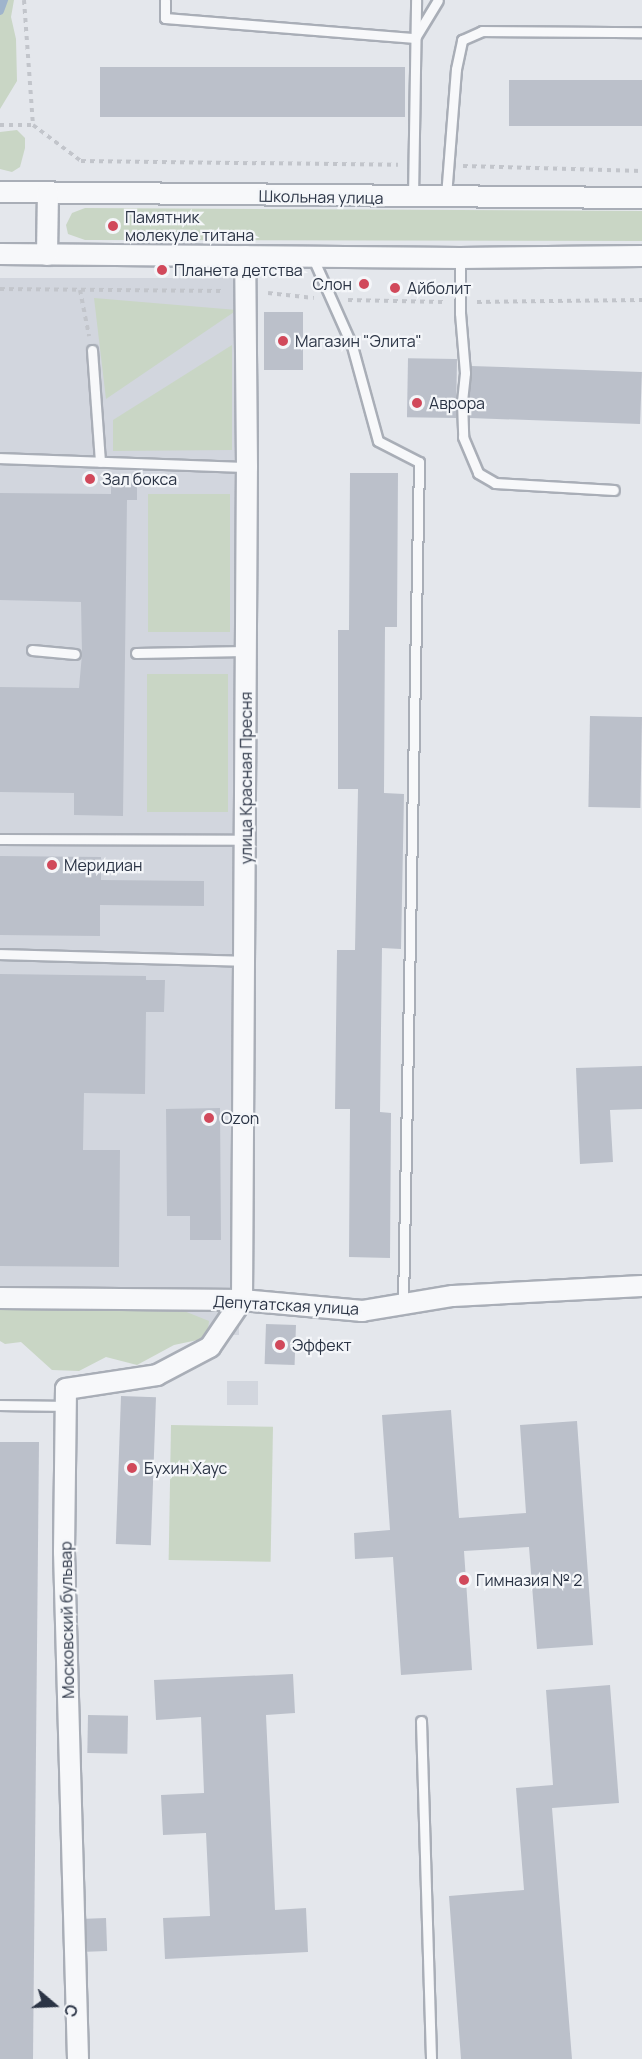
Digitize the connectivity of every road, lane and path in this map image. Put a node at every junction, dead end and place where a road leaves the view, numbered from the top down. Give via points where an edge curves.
1 (24, 0) edge
2 (165, 0) edge
3 (416, 0) edge
4 (438, 0) edge
5 (642, 32) edge
6 (415, 38) junction
7 (0, 125) edge
8 (33, 125) junction
9 (413, 165) junction
10 (448, 165) junction
11 (642, 171) edge
12 (0, 192) edge
13 (48, 193) junction
14 (413, 198) junction
15 (446, 198) junction
16 (642, 198) edge
17 (0, 254) edge
18 (47, 255) junction
19 (244, 256) junction
20 (312, 256) junction
21 (642, 256) edge
22 (460, 258) junction
23 (80, 290) dead end
24 (92, 350) joint
25 (0, 458) edge
26 (100, 462) junction
27 (248, 467) junction
28 (614, 490) dead end
29 (32, 650) dead end
30 (246, 651) junction
31 (136, 653) dead end
32 (75, 654) dead end
33 (0, 839) edge
34 (246, 840) junction
35 (0, 954) edge
36 (246, 961) junction
37 (642, 1286) edge
38 (0, 1298) edge
39 (242, 1300) junction
40 (403, 1304) junction
41 (0, 1405) edge
42 (66, 1406) junction
43 (421, 1721) dead end
44 (78, 2059) edge
45 (431, 2059) edge

1 - 8 path
2 - 6 lane via 165,18
3 - 6 lane
4 - 6 lane
5 - 10 lane via 482,31 462,40
6 - 9 lane
7 - 8 path
8 - 9 path via 81,160
9 - 14 lane
10 - 11 path
10 - 15 lane
12 - 13 street, Школьная улица
13 - 14 street, Школьная улица
13 - 18 street
14 - 15 street, Школьная улица
15 - 16 street, Школьная улица
17 - 18 street
18 - 19 street
19 - 20 street
19 - 27 street, улица Красная Пресня
20 - 22 street
20 - 40 lane via 352,346 378,441 419,462
21 - 22 street
22 - 28 lane via 465,373 463,437 478,473 495,483
23 - 24 path
24 - 26 lane
25 - 26 lane
26 - 27 lane
27 - 30 street, улица Красная Пресня
29 - 32 lane
30 - 31 lane
30 - 34 street, улица Красная Пресня
33 - 34 lane
34 - 36 street, улица Красная Пресня
35 - 36 lane
36 - 39 street, улица Красная Пресня
37 - 40 street, Депутатская улица via 453,1296
38 - 39 street, Депутатская улица
39 - 40 street, Депутатская улица via 362,1311
39 - 42 street via 210,1347 157,1375 66,1389
41 - 42 lane
42 - 44 street, Московский бульвар via 64,1552
43 - 45 lane

